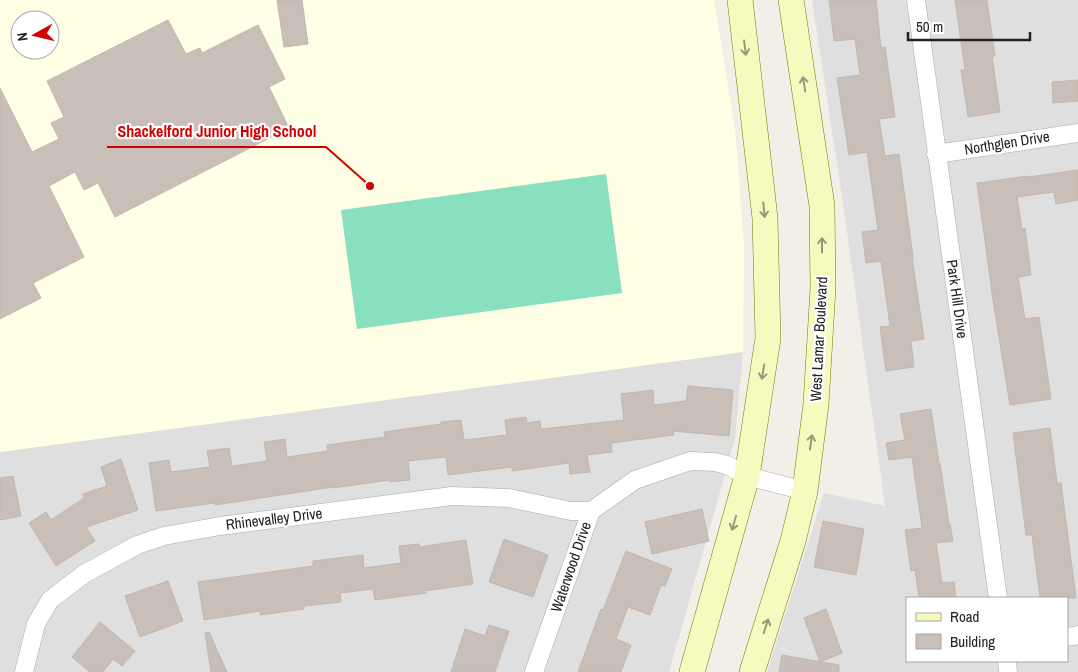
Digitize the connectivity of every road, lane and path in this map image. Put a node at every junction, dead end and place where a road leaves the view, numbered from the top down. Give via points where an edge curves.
1 (740, 0) edge
2 (791, 0) edge
3 (916, 0) edge
4 (1078, 133) edge
5 (936, 154) junction
6 (747, 476) junction
7 (805, 491) junction
8 (590, 511) junction
9 (998, 597) edge
10 (24, 672) edge
11 (534, 672) edge
12 (692, 672) edge
13 (752, 672) edge

1 -> 6 main road via 765,218 768,338
7 -> 2 main road, West Lamar Boulevard via 816,404 822,206
3 - 5 street, Park Hill Drive
4 - 5 street, Northglen Drive
5 - 9 street, Park Hill Drive
6 - 7 street, Waterwood Drive
6 - 8 street, Waterwood Drive via 727,465 690,461 635,480
6 -> 12 main road
13 -> 7 main road, West Lamar Boulevard via 793,541
8 - 10 street, Rhinevalley Drive via 570,511 509,498 452,496 164,536 136,545 84,574 50,600 36,624
8 - 11 street, Waterwood Drive

